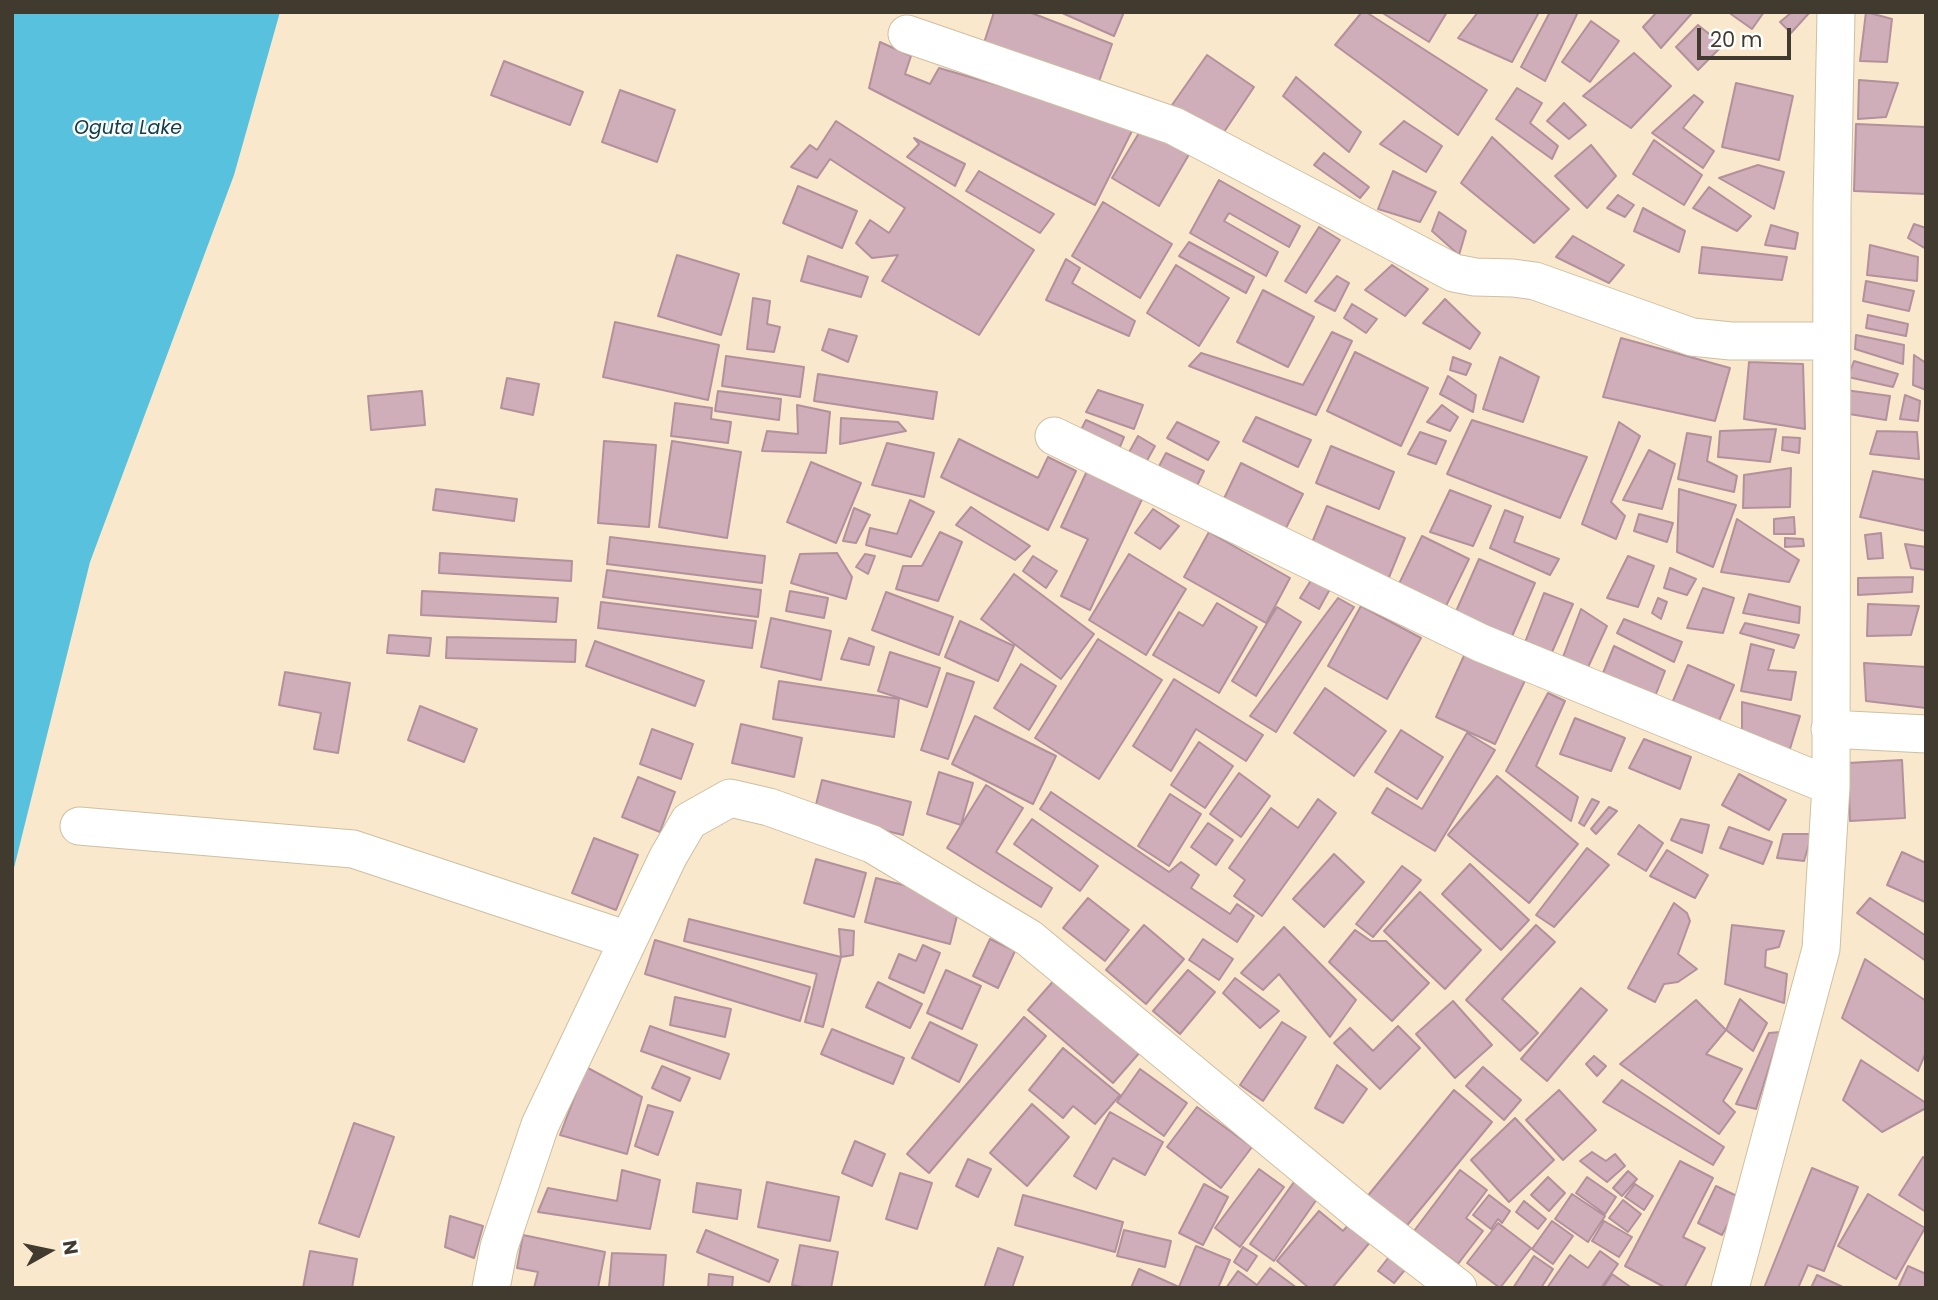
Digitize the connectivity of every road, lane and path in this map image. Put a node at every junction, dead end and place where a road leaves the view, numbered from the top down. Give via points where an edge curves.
1 (1836, 12) edge
2 (907, 34) dead end
3 (1832, 341) junction
4 (1054, 436) dead end
5 (1830, 729) junction
6 (1926, 734) edge
7 (1831, 786) junction
8 (79, 826) dead end
9 (628, 940) junction
10 (491, 1288) edge
11 (1458, 1288) edge
12 (1730, 1288) edge

1 - 3 street
2 - 3 street via 1174,126 1454,273 1535,282 1692,337
3 - 5 street
4 - 7 street via 1481,643
5 - 6 street
5 - 7 street
7 - 12 street via 1821,949
8 - 9 street via 353,849
9 - 10 street via 540,1125 499,1247
9 - 11 street via 689,821 730,798 872,844 1029,938 1358,1211

